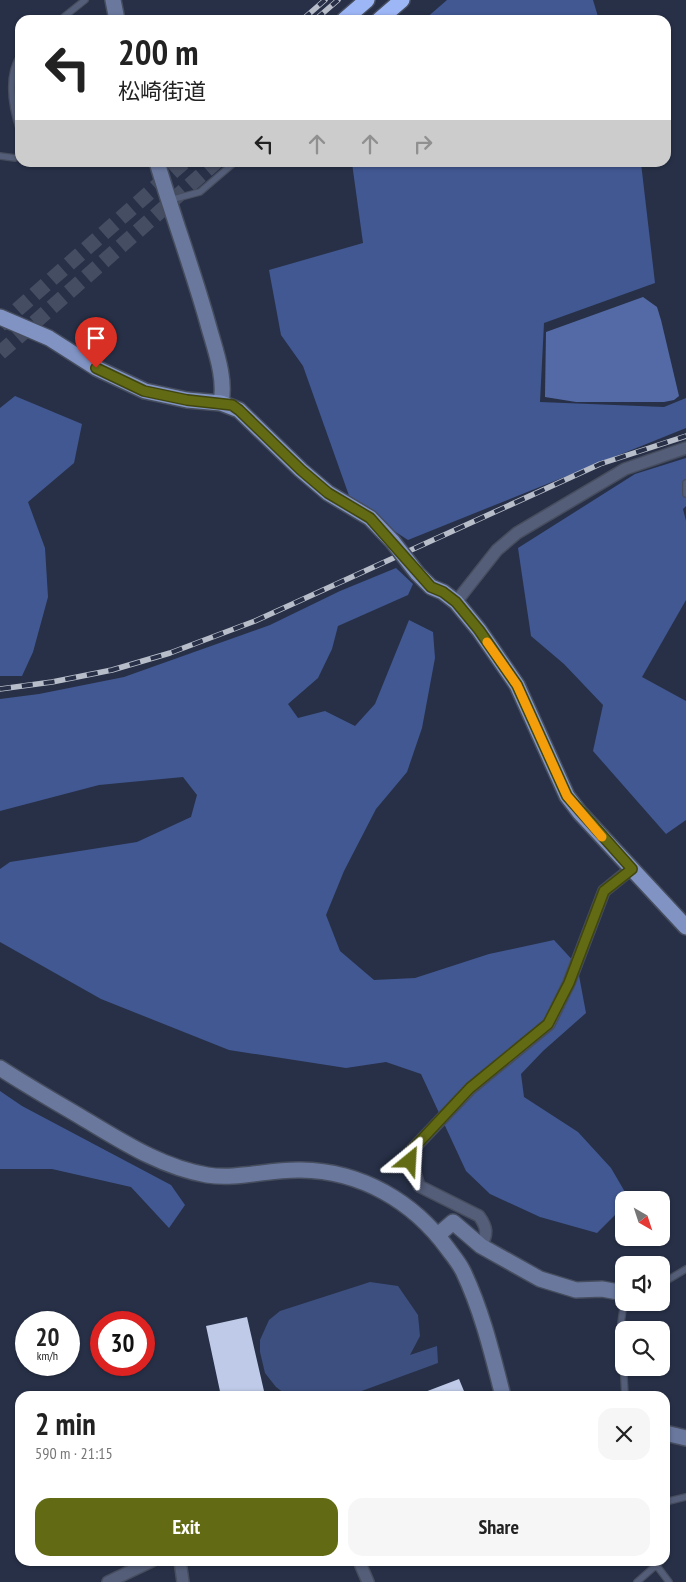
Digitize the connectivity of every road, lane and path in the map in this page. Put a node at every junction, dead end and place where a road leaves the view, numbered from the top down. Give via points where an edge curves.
1 (84, 0) edge
2 (113, 0) edge
3 (367, 0) edge
4 (402, 0) edge
5 (66, 15) edge
6 (115, 15) edge
7 (350, 15) edge
8 (384, 15) edge
9 (15, 64) edge
10 (15, 107) edge
11 (0, 156) edge
12 (15, 158) edge
13 (158, 167) edge
14 (229, 167) edge
15 (168, 200) junction
16 (0, 317) edge
17 (221, 403) junction
18 (686, 448) edge
19 (686, 482) edge
20 (686, 494) edge
21 (456, 602) junction
22 (632, 869) junction
23 (686, 927) edge
24 (0, 1068) edge
25 (438, 1235) junction
26 (481, 1246) junction
27 (686, 1269) edge
28 (670, 1279) edge
29 (615, 1291) edge
30 (623, 1311) edge
31 (502, 1391) edge
32 (625, 1391) edge
33 (670, 1434) edge
34 (686, 1438) edge
35 (686, 1497) edge
36 (670, 1501) edge
37 (145, 1566) edge
38 (181, 1566) edge
39 (361, 1566) edge
40 (656, 1566) edge
41 (660, 1566) edge
42 (128, 1578) edge
43 (108, 1582) edge
44 (183, 1582) edge
45 (368, 1582) edge
46 (637, 1582) edge
47 (669, 1582) edge

1 - 5 lane
2 - 6 street
3 - 7 highway
4 - 8 highway
9 - 10 lane via 12,78
11 - 12 lane
13 - 15 street
14 - 15 lane via 200,192
15 - 17 street via 189,256 221,369 224,391
16 - 17 main road via 49,338 96,368 144,391
17 - 21 main road, bridge via 239,410 328,493 370,518 431,587
18 - 21 street via 625,469 517,533 497,550
19 - 20 lane
21 - 22 main road via 517,685 567,796
22 - 23 main road
22 - 26 street via 604,891 569,983 548,1024 470,1088 409,1153 418,1186 480,1216 487,1234
24 - 25 street via 161,1161 208,1175 301,1170 340,1175 391,1194 419,1215
25 - 26 street via 452,1222
25 - 31 street via 462,1268 487,1333
26 - 29 street via 540,1279 576,1290
27 - 28 lane
30 - 32 lane
33 - 34 street
35 - 36 lane
37 - 42 street
38 - 44 street
39 - 45 street
40 - 46 lane
41 - 47 lane
42 - 43 street

